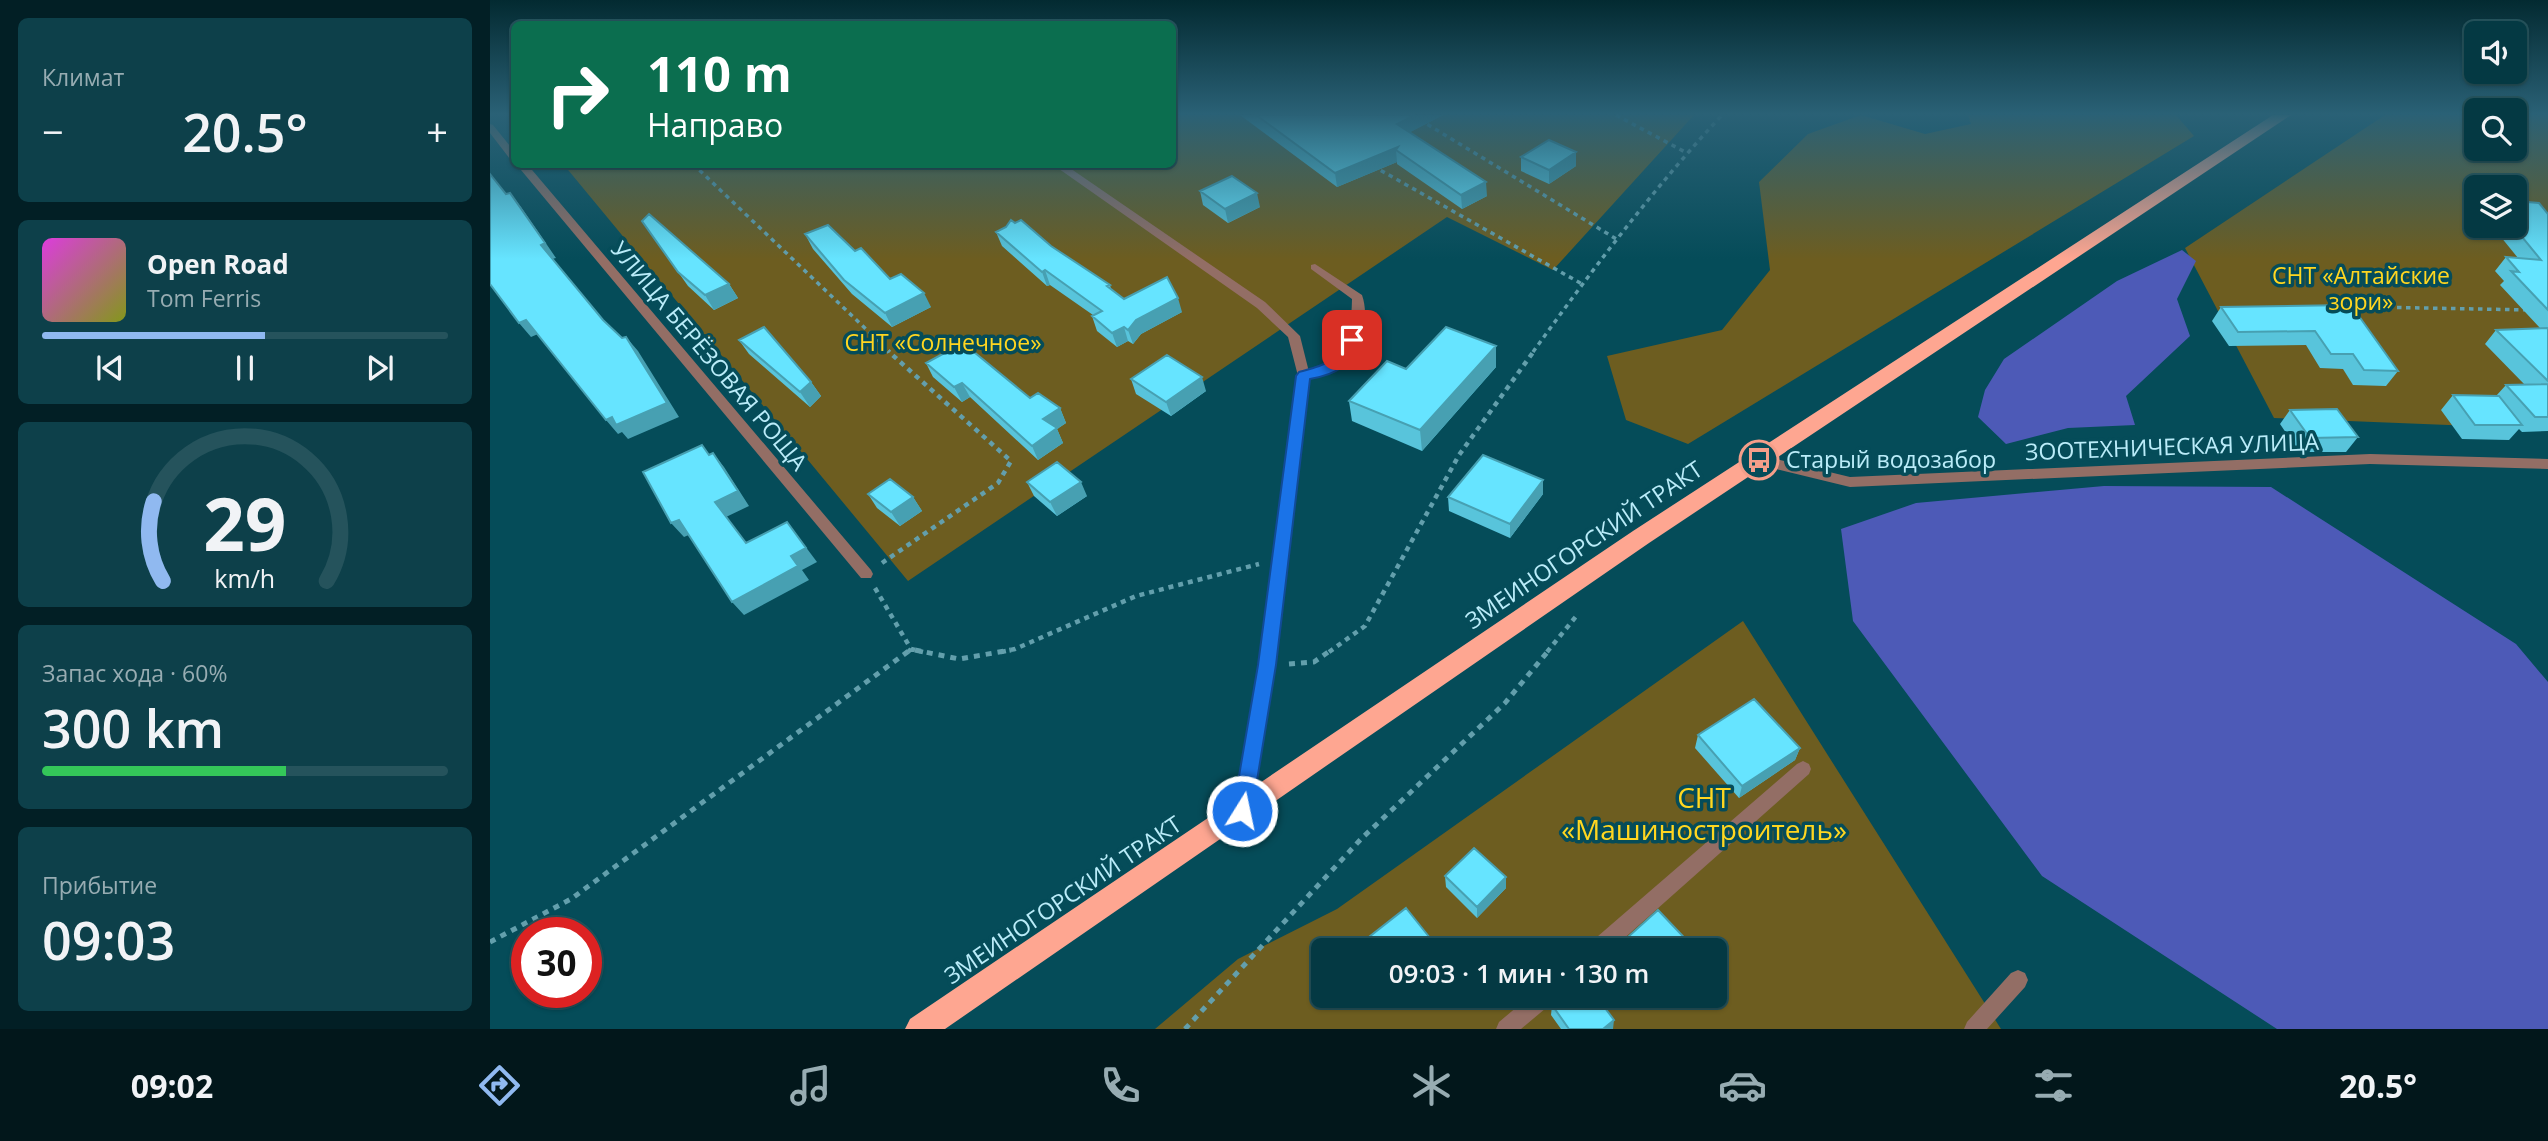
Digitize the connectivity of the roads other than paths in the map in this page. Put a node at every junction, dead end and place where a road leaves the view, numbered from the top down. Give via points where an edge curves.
1 (2205, 163) edge
2 (524, 168) edge
3 (1063, 168) edge
4 (1315, 267) dead end
5 (1304, 376) junction
6 (1759, 460) junction
7 (2548, 464) edge
8 (866, 574) road end
9 (1803, 769) dead end
10 (1242, 811) junction
11 (1611, 938) edge
12 (2018, 980) dead end
13 (1531, 1008) edge
14 (920, 1029) edge
15 (1506, 1029) edge
16 (1974, 1029) edge

1 - 6 highway, ЗМЕИНОГОРСКИЙ ТРАКТ
2 - 8 street, УЛИЦА БЕРЁЗОВАЯ РОЩА
3 - 5 street via 1261,305 1294,336
4 - 5 street via 1358,298 1358,327 1347,353 1330,371
5 - 10 street via 1267,665
6 - 7 street, ЗООТЕХНИЧЕСКАЯ УЛИЦА via 1850,482 2370,459
6 - 10 highway, ЗМЕИНОГОРСКИЙ ТРАКТ
9 - 11 street
10 - 14 highway, ЗМЕИНОГОРСКИЙ ТРАКТ
12 - 16 street
13 - 15 street

